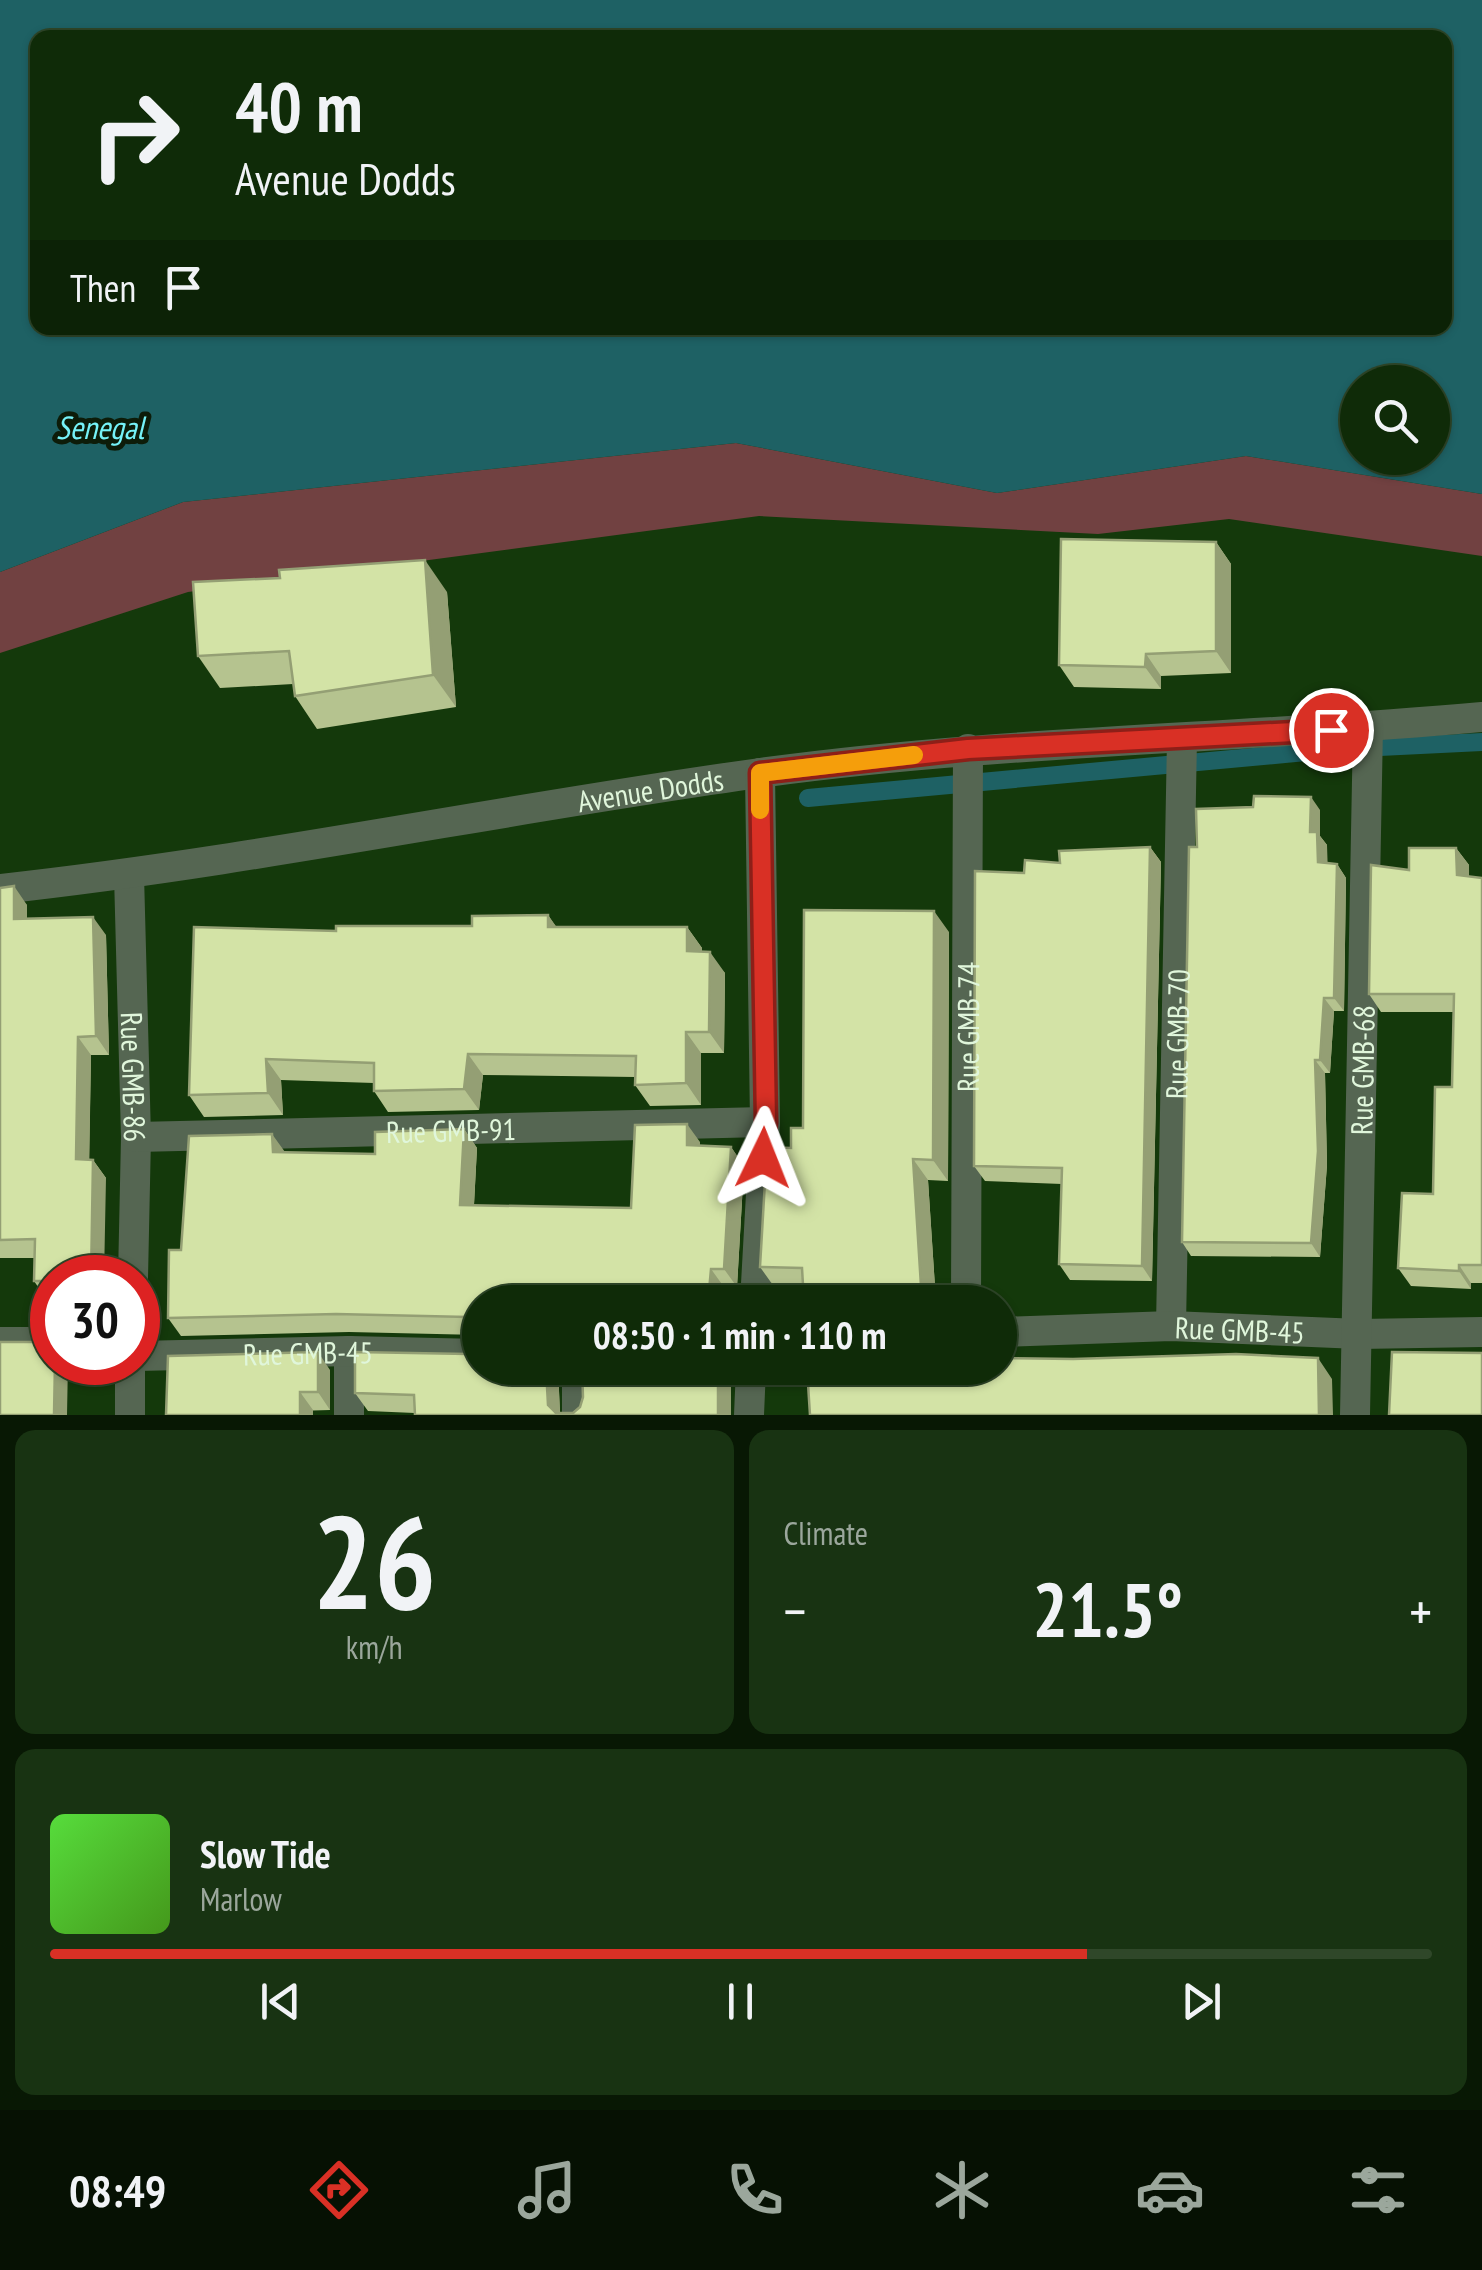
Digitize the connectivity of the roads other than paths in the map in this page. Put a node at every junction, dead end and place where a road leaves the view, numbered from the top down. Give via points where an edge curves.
1 (1482, 717) edge
2 (1368, 727) junction
3 (1182, 739) junction
4 (968, 749) junction
5 (760, 773) junction
6 (128, 875) junction
7 (0, 889) edge
8 (766, 1122) junction
9 (136, 1137) junction
10 (133, 1255) edge
11 (755, 1285) edge
12 (966, 1285) edge
13 (1171, 1326) junction
14 (1017, 1331) edge
15 (1482, 1332) edge
16 (1359, 1334) junction
17 (0, 1342) edge
18 (30, 1342) edge
19 (349, 1351) junction
20 (462, 1354) edge
21 (160, 1355) edge
22 (130, 1385) edge
23 (577, 1385) edge
24 (750, 1385) edge
25 (130, 1415) edge
26 (350, 1415) edge
27 (576, 1415) edge
28 (749, 1415) edge
29 (1355, 1415) edge

1 - 2 street, Avenue Dodds
2 - 3 street, Avenue Dodds
2 - 16 street, Rue GMB-68
3 - 4 street, Avenue Dodds
3 - 13 street, Rue GMB-70
4 - 5 street, Avenue Dodds
4 - 12 street, Rue GMB-74
5 - 6 street, Avenue Dodds
5 - 8 street
6 - 7 street, Avenue Dodds
6 - 9 street, Rue GMB-86
8 - 9 street, Rue GMB-91
8 - 11 street
9 - 10 street, Rue GMB-86
13 - 14 street, Rue GMB-45
13 - 16 street, Rue GMB-45
15 - 16 street, Rue GMB-45
16 - 29 street, Rue GMB-68
17 - 18 street
19 - 20 street, Rue GMB-45
19 - 21 street, Rue GMB-45
19 - 26 street
22 - 25 street
23 - 27 street
24 - 28 street

